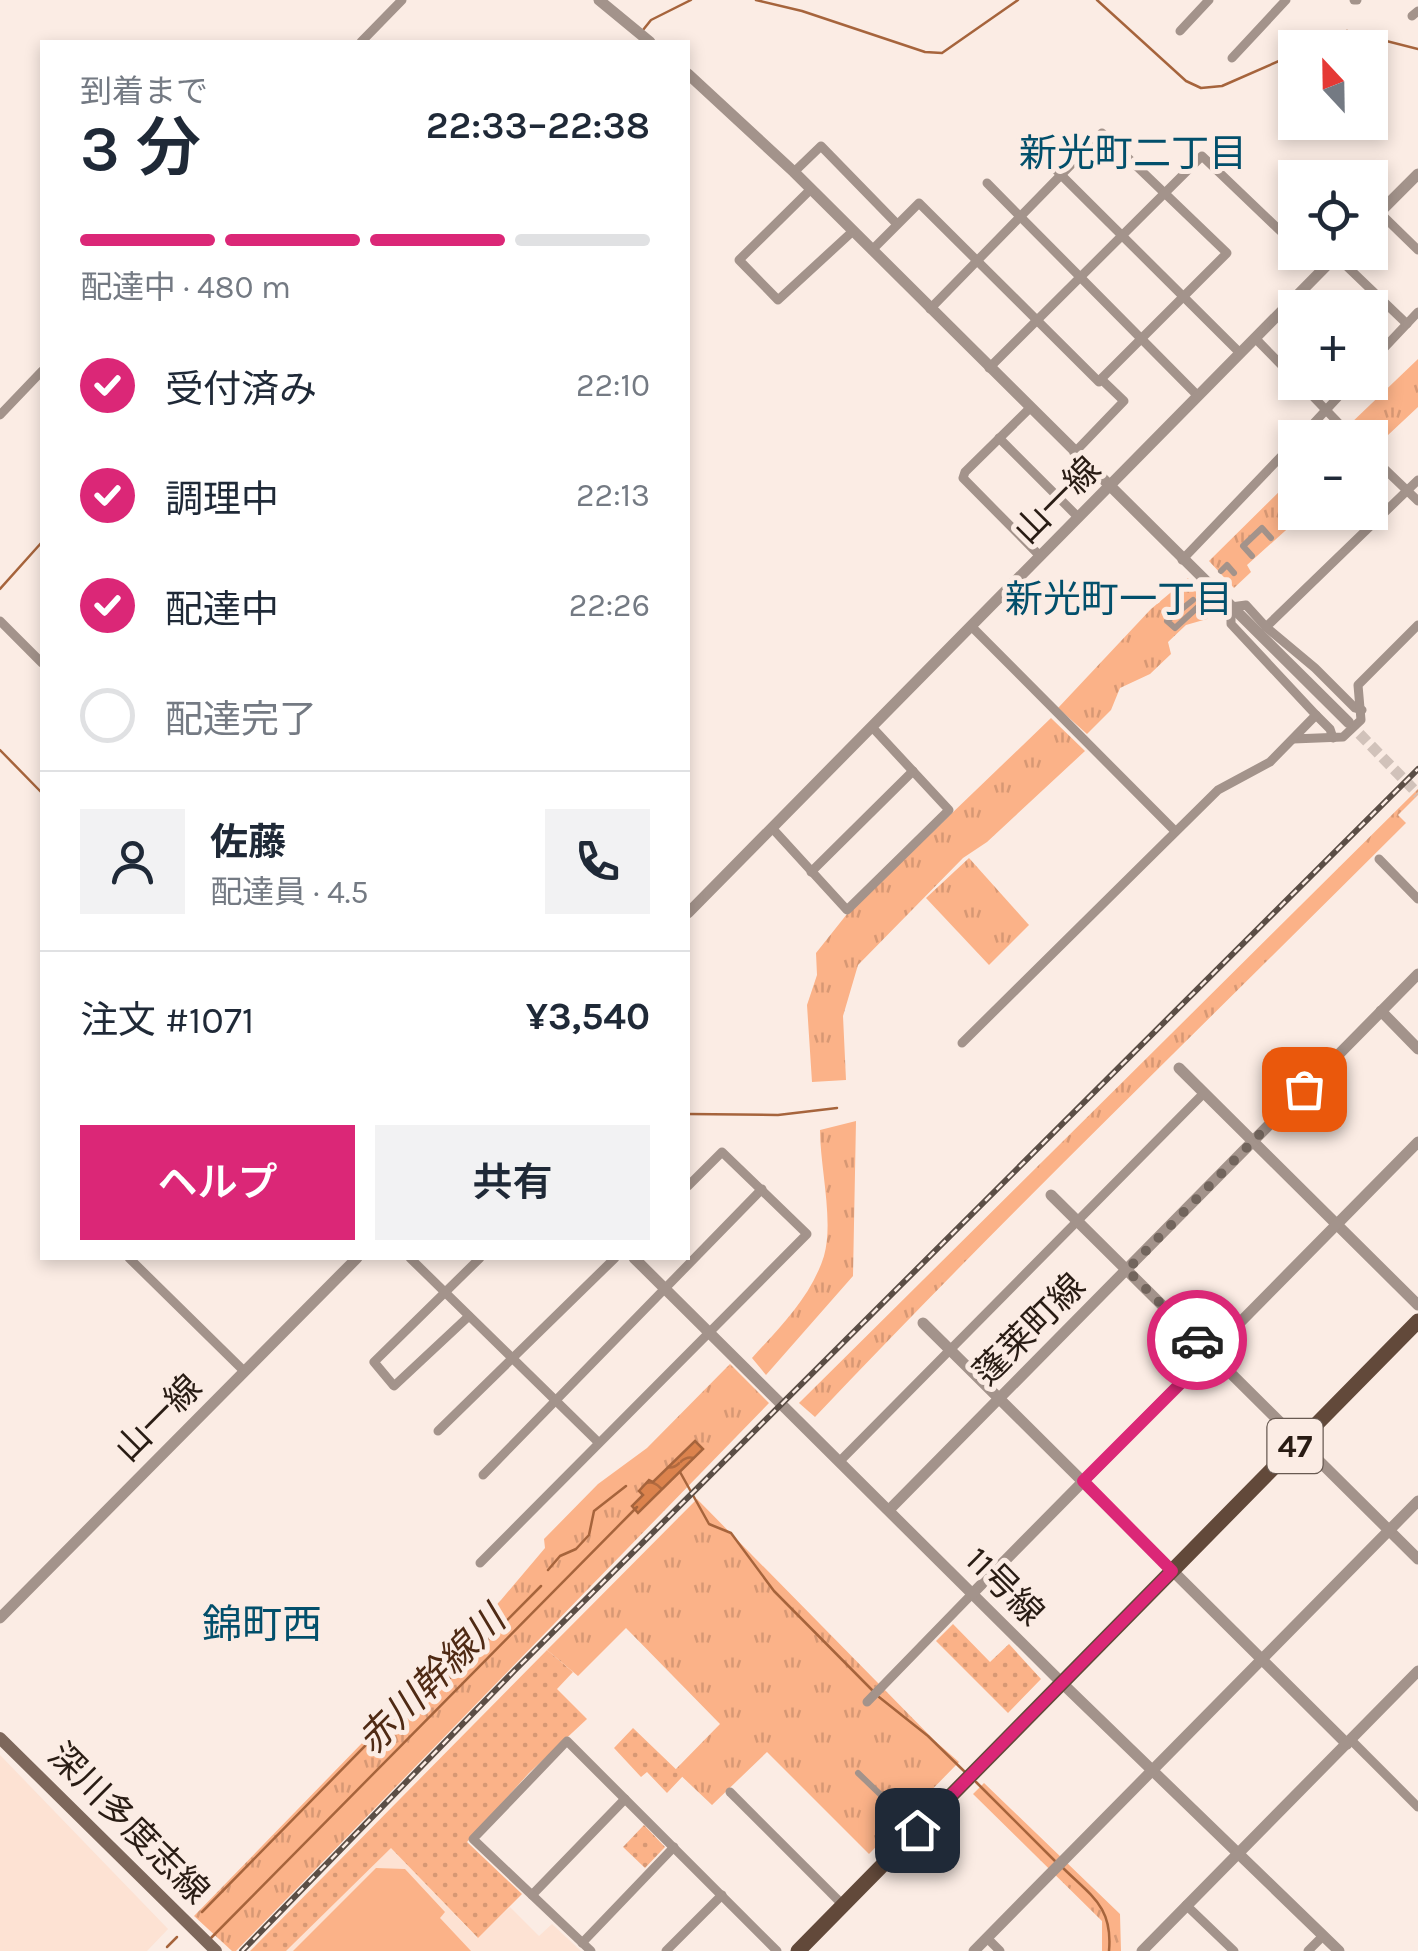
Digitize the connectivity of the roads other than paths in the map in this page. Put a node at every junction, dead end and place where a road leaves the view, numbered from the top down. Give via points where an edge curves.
1 (402, 0) edge
2 (599, 0) edge
3 (1210, 0) edge
4 (1286, 0) edge
5 (1180, 30) dead end
6 (363, 40) edge
7 (647, 40) edge
8 (1232, 58) dead end
9 (690, 76) edge
10 (1027, 141) dead end
11 (794, 172) junction
12 (1418, 174) edge
13 (1062, 176) junction
14 (987, 183) dead end
15 (811, 189) junction
16 (1163, 193) junction
17 (1388, 205) edge
18 (1020, 218) junction
19 (897, 224) junction
20 (1388, 228) edge
21 (1278, 229) edge
22 (852, 231) junction
23 (1122, 235) junction
24 (872, 250) junction
25 (1418, 250) edge
26 (976, 262) junction
27 (1354, 270) edge
28 (1322, 271) edge
29 (1080, 278) junction
30 (1183, 296) junction
31 (930, 308) junction
32 (1418, 312) edge
33 (1037, 320) junction
34 (1407, 324) junction
35 (1255, 338) junction
36 (1141, 339) junction
37 (1388, 345) edge
38 (1240, 353) junction
39 (1278, 361) edge
40 (989, 368) junction
41 (40, 374) edge
42 (1101, 379) junction
43 (1198, 396) junction
44 (1316, 400) edge
45 (1335, 400) edge
46 (1030, 408) junction
47 (1326, 410) junction
48 (0, 415) edge
49 (1316, 420) edge
50 (1336, 420) edge
51 (999, 438) junction
52 (1074, 453) junction
53 (1278, 460) edge
54 (1388, 472) edge
55 (1418, 480) edge
56 (1108, 487) junction
57 (1407, 490) junction
58 (1418, 501) edge
59 (1078, 517) junction
60 (1271, 538) dead end
61 (1040, 556) junction
62 (1252, 556) dead end
63 (1182, 560) junction
64 (1221, 571) dead end
65 (1234, 572) dead end
66 (1231, 607) junction
67 (0, 621) edge
68 (972, 626) junction
69 (1418, 626) edge
70 (1266, 627) junction
71 (40, 661) edge
72 (1362, 710) junction
73 (1316, 714) junction
74 (1348, 722) tunnel mouth
75 (872, 727) junction
76 (1333, 738) junction
77 (1293, 739) junction
78 (912, 771) junction
79 (772, 828) junction
80 (1175, 831) junction
81 (1380, 859) dead end
82 (812, 872) junction
83 (1418, 898) edge
84 (690, 911) edge
85 (1418, 974) edge
86 (1381, 1012) junction
87 (962, 1043) dead end
88 (1418, 1050) edge
89 (1179, 1068) dead end
90 (1204, 1093) junction
91 (1252, 1140) junction
92 (1418, 1142) edge
93 (690, 1184) edge
94 (762, 1190) junction
95 (1051, 1196) dead end
96 (1076, 1220) junction
97 (1336, 1224) junction
98 (131, 1260) edge
99 (355, 1260) edge
100 (412, 1260) edge
101 (478, 1260) edge
102 (613, 1260) edge
103 (636, 1260) edge
104 (1127, 1270) junction
105 (666, 1290) junction
106 (446, 1292) junction
107 (1418, 1304) edge
108 (469, 1316) junction
109 (1418, 1321) edge
110 (923, 1323) dead end
111 (710, 1332) junction
112 (950, 1350) junction
113 (1210, 1354) junction
114 (512, 1358) junction
115 (244, 1371) junction
116 (999, 1398) junction
117 (554, 1400) junction
118 (438, 1431) dead end
119 (598, 1442) junction
120 (1300, 1442) junction
121 (840, 1461) junction
122 (482, 1475) dead end
123 (1083, 1481) junction
124 (1418, 1501) edge
125 (889, 1510) junction
126 (1390, 1530) junction
127 (1418, 1559) edge
128 (480, 1563) dead end
129 (1172, 1571) junction
130 (974, 1593) junction
131 (0, 1618) edge
132 (1263, 1659) junction
133 (1418, 1671) edge
134 (1063, 1684) junction
135 (867, 1702) dead end
136 (0, 1738) edge
137 (1349, 1742) junction
138 (1154, 1770) junction
139 (858, 1772) dead end
140 (730, 1792) dead end
141 (625, 1799) junction
142 (1418, 1807) edge
143 (908, 1821) dead end
144 (674, 1847) junction
145 (1239, 1852) junction
146 (722, 1895) junction
147 (532, 1896) junction
148 (843, 1905) junction
149 (1186, 1905) junction
150 (1323, 1936) junction
151 (987, 1938) junction
152 (582, 1943) junction
153 (216, 1951) edge
154 (591, 1951) edge
155 (666, 1951) edge
156 (777, 1951) edge
157 (798, 1951) edge
158 (974, 1951) edge
159 (1000, 1951) edge
160 (1142, 1951) edge
161 (1234, 1951) edge
162 (1308, 1951) edge
163 (1339, 1951) edge

1 - 6 street
2 - 7 street
3 - 5 street
4 - 8 street
9 - 11 street
10 - 13 street
11 - 15 street
11 - 19 street via 821,146
12 - 17 street
13 - 16 street via 1102,133
13 - 18 street
13 - 23 street
14 - 18 street
15 - 22 street
15 - 22 street via 739,260 778,300
16 - 21 street via 1202,156
16 - 23 street
16 - 30 street via 1226,253
18 - 26 street
18 - 29 street
19 - 24 street
19 - 26 street via 919,203
20 - 25 street
22 - 24 street
23 - 29 street
23 - 30 street
24 - 31 street
26 - 31 street
26 - 33 street
27 - 34 street
28 - 35 street, 山一線
29 - 33 street
29 - 36 street
30 - 36 street
30 - 38 street
31 - 40 street
32 - 34 street
33 - 40 street
33 - 42 street
34 - 37 street
35 - 38 street, 山一線
35 - 39 street
36 - 42 street
36 - 43 street
38 - 43 street, 山一線
40 - 46 street
41 - 48 street
42 - 52 street via 1124,402
43 - 56 street, 山一線
44 - 47 street
45 - 47 street
46 - 51 street
46 - 52 street
47 - 49 street
47 - 50 street
51 - 59 street
51 - 61 street via 963,478
52 - 56 street
53 - 63 street
54 - 57 street
55 - 57 street
56 - 59 street, 山一線
56 - 63 street
57 - 58 street
57 - 70 street
59 - 61 street, 山一線
60 - 62 street via 1262,528 1243,546
61 - 68 street, 山一線
63 - 66 street
64 - 65 street via 1227,565
66 - 70 street via 1246,604
66 - 73 street via 1231,624
66 - 74 street
67 - 71 street
68 - 75 street, 山一線
68 - 80 street
69 - 72 street via 1358,685
70 - 72 street
72 - 76 street via 1344,737
73 - 76 street
73 - 77 street
75 - 78 street
75 - 79 street, 山一線
76 - 77 street
77 - 80 street via 1257,771 1218,790
78 - 82 street
78 - 82 street via 949,810 847,910
79 - 82 street
79 - 84 street, 山一線
80 - 87 street
81 - 83 street
85 - 86 street, 蓬莱町線
86 - 88 street
86 - 91 street, 蓬莱町線
89 - 90 street
90 - 91 street
90 - 96 street
91 - 97 street
91 - 104 street, 蓬莱町線
92 - 97 street
93 - 94 street via 722,1152
94 - 105 street
94 - 111 street via 807,1234
95 - 96 street
96 - 104 street
96 - 112 street
97 - 107 street
97 - 113 street
98 - 115 street
99 - 115 street, 山一線
100 - 106 street
101 - 106 street
102 - 114 street
103 - 105 street, 11号線
104 - 113 street
104 - 116 street, 蓬莱町線
105 - 111 street, 11号線
105 - 117 street
106 - 108 street
106 - 108 street via 374,1362 394,1386
108 - 114 street
109 - 120 main road, 47
110 - 112 street
111 - 119 street
111 - 121 street, 11号線
112 - 116 street
112 - 121 street
113 - 120 street
113 - 123 street
114 - 117 street
114 - 118 street
115 - 131 street, 山一線
116 - 123 street
116 - 125 street, 蓬莱町線
117 - 119 street
117 - 122 street
119 - 128 street
120 - 126 street
120 - 129 main road, 47
121 - 125 street, 11号線
123 - 129 street
123 - 130 street
124 - 126 street
125 - 130 street, 11号線
126 - 127 street
126 - 132 street
129 - 132 street
129 - 134 main road, 47
130 - 134 street, 11号線
130 - 135 street
132 - 137 street
132 - 138 street
133 - 137 street
134 - 138 street, 11号線
134 - 148 main road, 47
136 - 153 main road, 深川多度志線
137 - 142 street
137 - 145 street
138 - 145 street, 11号線
138 - 151 street
139 - 143 street
140 - 148 street
141 - 144 street
141 - 147 street
141 - 147 street via 567,1741 513,1797 473,1839
144 - 146 street
144 - 152 street
145 - 149 street
145 - 150 street, 11号線
146 - 155 street
146 - 156 street
147 - 152 street
148 - 157 main road, 47
149 - 160 street
149 - 161 street
150 - 162 street
150 - 163 street, 11号線
151 - 158 street
151 - 159 street
152 - 154 street

